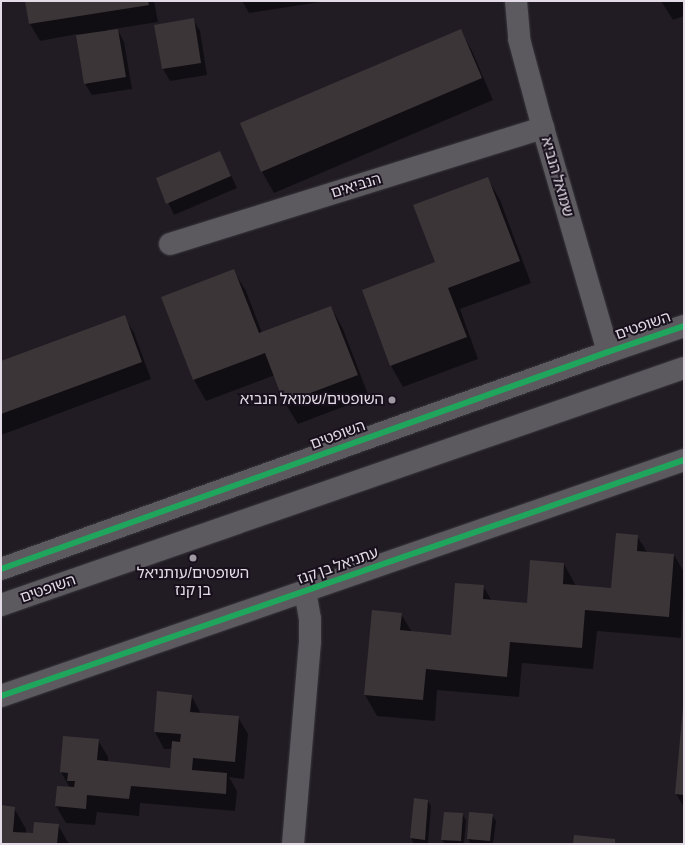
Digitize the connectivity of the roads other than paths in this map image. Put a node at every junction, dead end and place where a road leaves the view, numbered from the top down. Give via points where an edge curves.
1 (516, 1) edge
2 (542, 128) junction
3 (170, 244) dead end
4 (684, 326) edge
5 (608, 352) junction
6 (684, 368) edge
7 (684, 460) edge
8 (1, 569) edge
9 (305, 591) junction
10 (1, 605) edge
11 (1, 696) edge
12 (294, 844) edge

1 - 2 street, שמואל הנביא via 519,38
2 - 3 street, הנביאים
2 - 5 street, שמואל הנביא
4 - 5 street, השופטים
5 - 8 street, השופטים
6 - 10 street, השופטים
7 - 9 street, עתניאל בן קנז
9 - 11 street, עתניאל בן קנז
9 - 12 street, עתניאל בן קנז via 310,619 310,642

